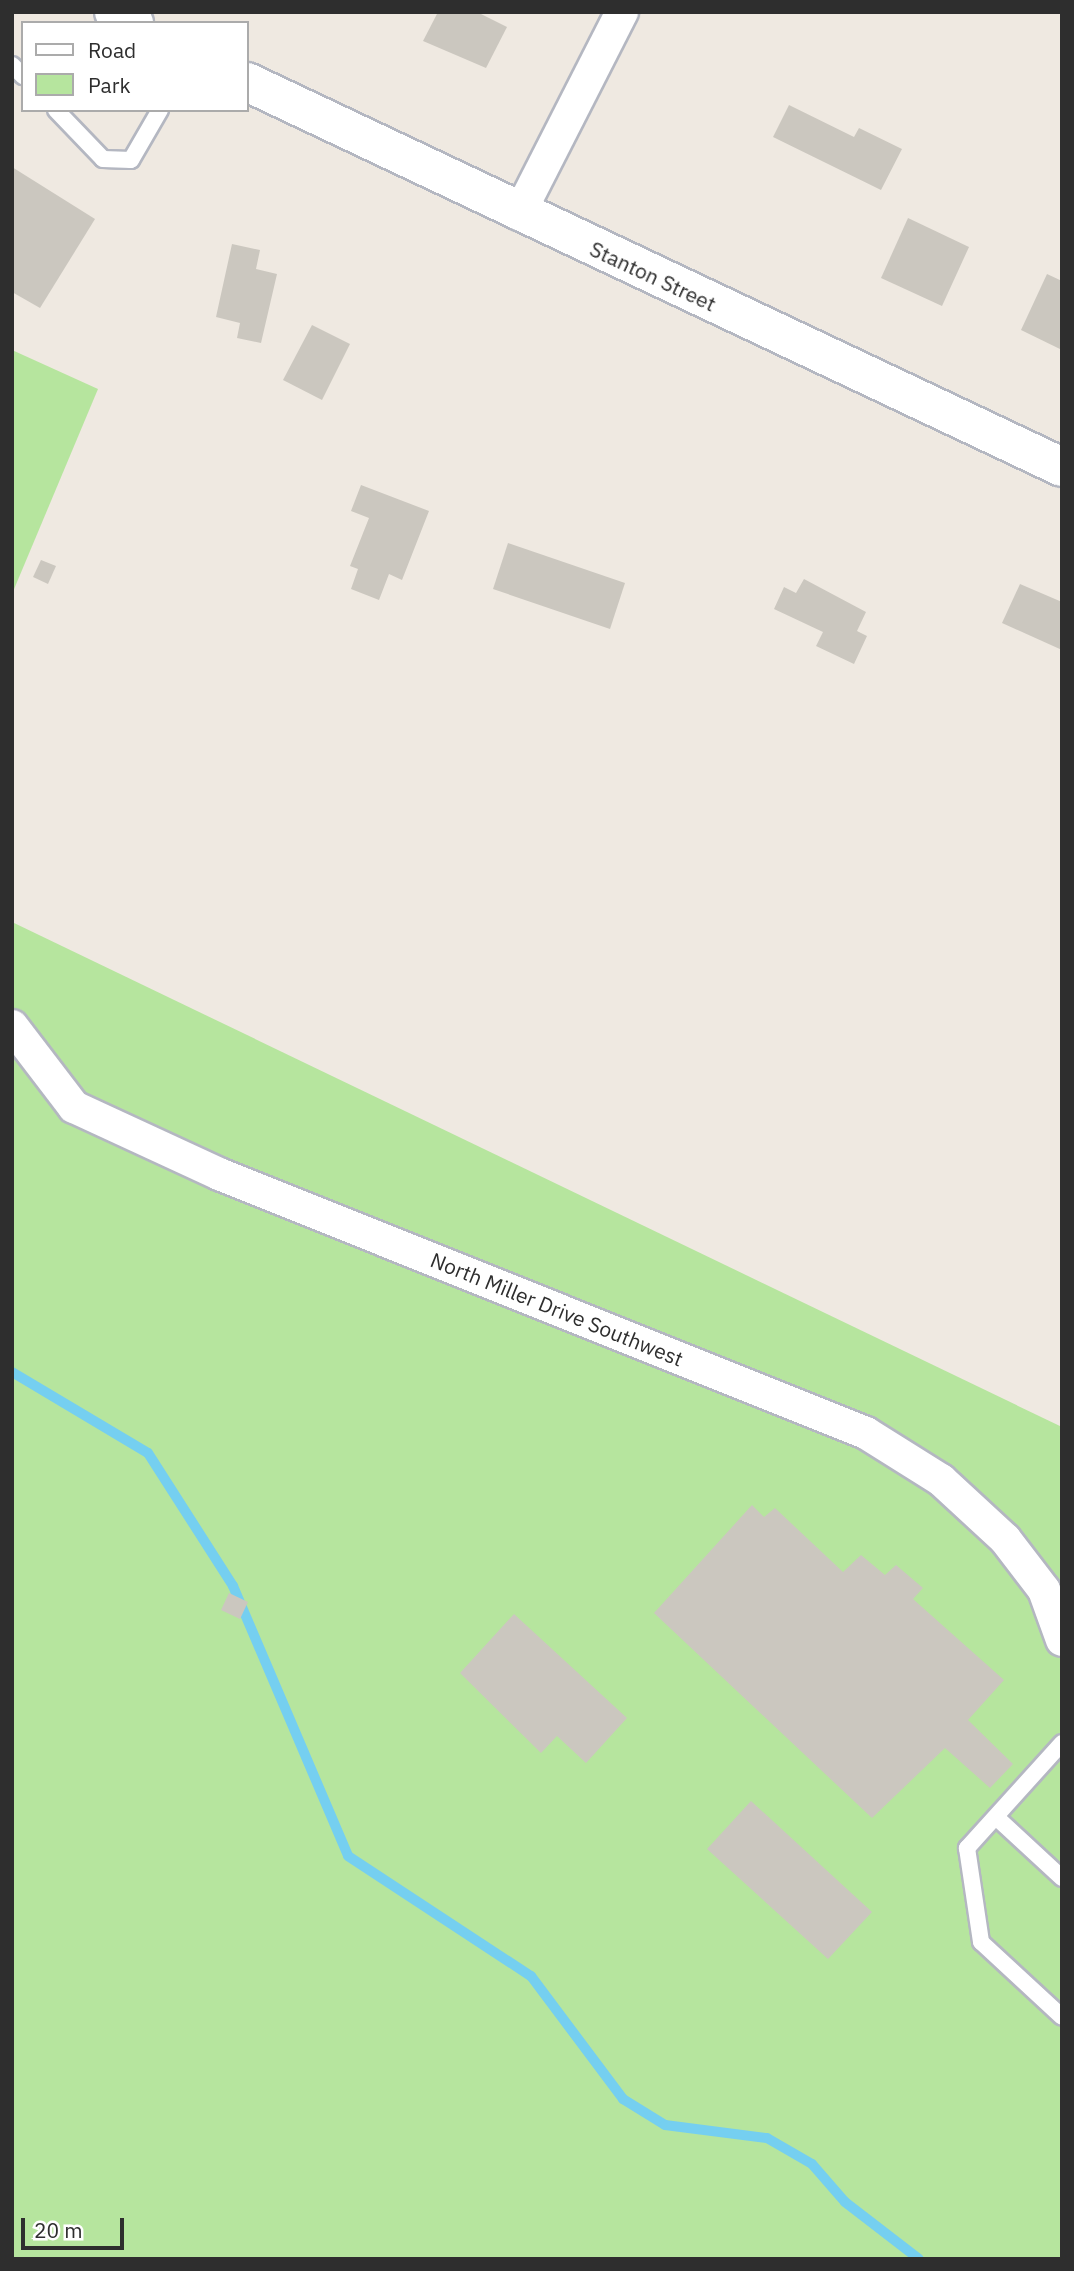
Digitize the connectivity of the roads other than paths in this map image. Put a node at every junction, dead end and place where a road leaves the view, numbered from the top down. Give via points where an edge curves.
1 (114, 12) edge
2 (622, 12) edge
3 (130, 21) edge
4 (248, 82) edge
5 (58, 112) edge
6 (159, 112) edge
7 (519, 214) junction
8 (1062, 467) edge
9 (12, 1026) edge
10 (1062, 1640) edge
11 (1062, 1743) edge
12 (996, 1817) junction
13 (1062, 1878) edge
14 (1062, 2017) edge

1 - 3 street
2 - 7 street
4 - 7 street, Stanton Street
5 - 6 lane via 103,159 131,160
7 - 8 street, Stanton Street
9 - 10 street, North Miller Drive Southwest via 74,1107 219,1174 866,1433 941,1480 1005,1539 1044,1590
11 - 12 lane
12 - 13 lane
12 - 14 lane via 967,1848 981,1942

